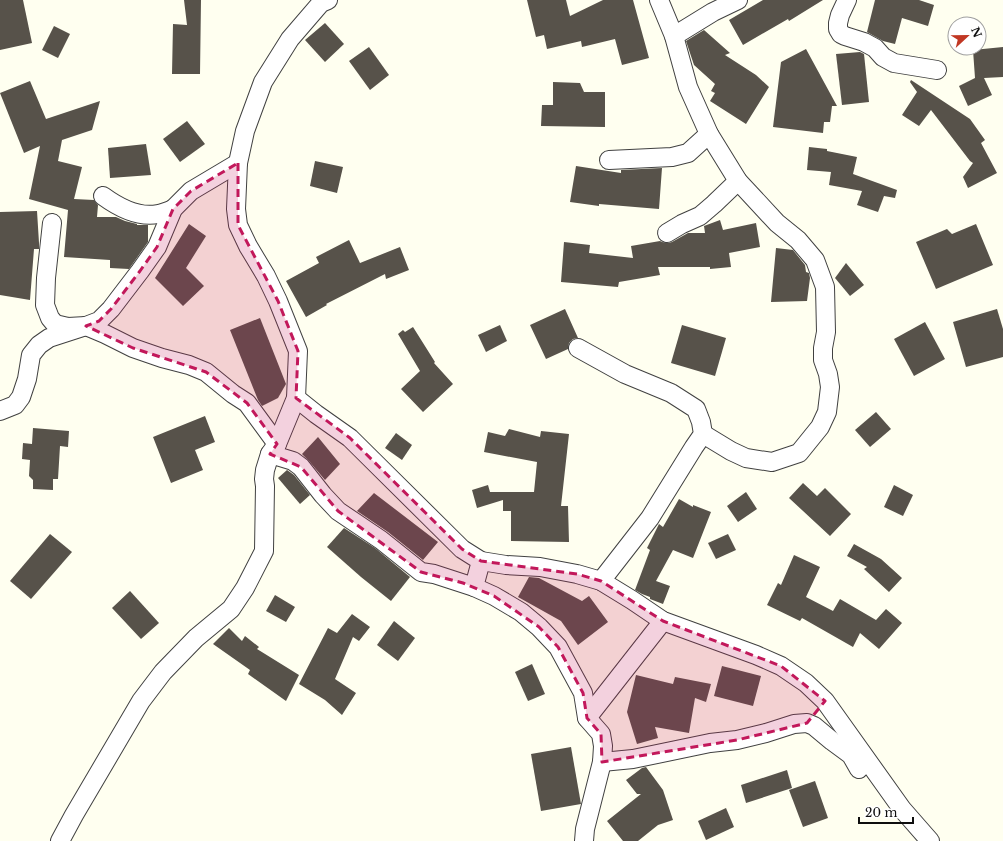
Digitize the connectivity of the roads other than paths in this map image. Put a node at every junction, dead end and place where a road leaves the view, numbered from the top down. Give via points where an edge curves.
1 (328, 0) edge
2 (659, 0) edge
3 (738, 0) edge
4 (847, 0) edge
5 (674, 36) junction
6 (937, 70) dead end
7 (709, 134) junction
8 (609, 160) dead end
9 (238, 163) junction
10 (738, 180) junction
11 (103, 196) dead end
12 (173, 209) junction
13 (52, 223) dead end
14 (666, 233) dead end
15 (86, 326) junction
16 (578, 348) dead end
17 (296, 398) junction
18 (0, 410) edge
19 (703, 434) junction
20 (274, 449) junction
21 (481, 560) junction
22 (601, 581) junction
23 (474, 587) junction
24 (662, 620) junction
25 (825, 701) junction
26 (586, 718) junction
27 (807, 723) junction
28 (602, 762) junction
29 (902, 809) junction
30 (920, 834) edge
31 (60, 841) edge
32 (584, 841) edge
33 (930, 841) edge

1 - 9 street via 321,3 290,39 263,82 245,131
2 - 5 street
3 - 5 street
4 - 6 street via 838,23 841,34 875,48 894,63
5 - 7 street via 688,87
7 - 8 street via 688,153 672,157
7 - 10 street
9 - 12 street via 191,190
9 - 17 street via 238,225 278,300 298,351
10 - 14 street via 700,216
10 - 19 street via 815,260 825,287 826,332 823,360 830,387 827,412 820,426 799,453 772,462 746,458
11 - 12 street via 113,204 143,214 158,214
12 - 15 street via 157,246 140,271 111,309 99,321
13 - 15 street via 45,305 55,324 68,328
15 - 18 street via 49,338 39,345 31,355 21,397 16,405
15 - 20 street via 133,348 189,364 206,372 247,403
16 - 19 street via 625,374 671,393 696,409
17 - 20 street
17 - 21 street via 350,438 462,549
19 - 22 street via 650,518
20 - 23 street via 301,467 338,511 381,540 421,572
20 - 31 street via 264,479 264,550 245,588 231,609 191,644 141,701
21 - 22 street via 506,565 540,567
21 - 23 street
22 - 24 street
23 - 26 street via 521,612 558,647 583,693
24 - 25 street via 781,666 806,683
24 - 26 street
25 - 27 street
25 - 29 street
26 - 28 street via 601,734
27 - 28 street via 794,724 737,740 633,759
27 - 29 street via 851,755 860,770 878,790
28 - 32 street
29 - 30 street
30 - 33 street

